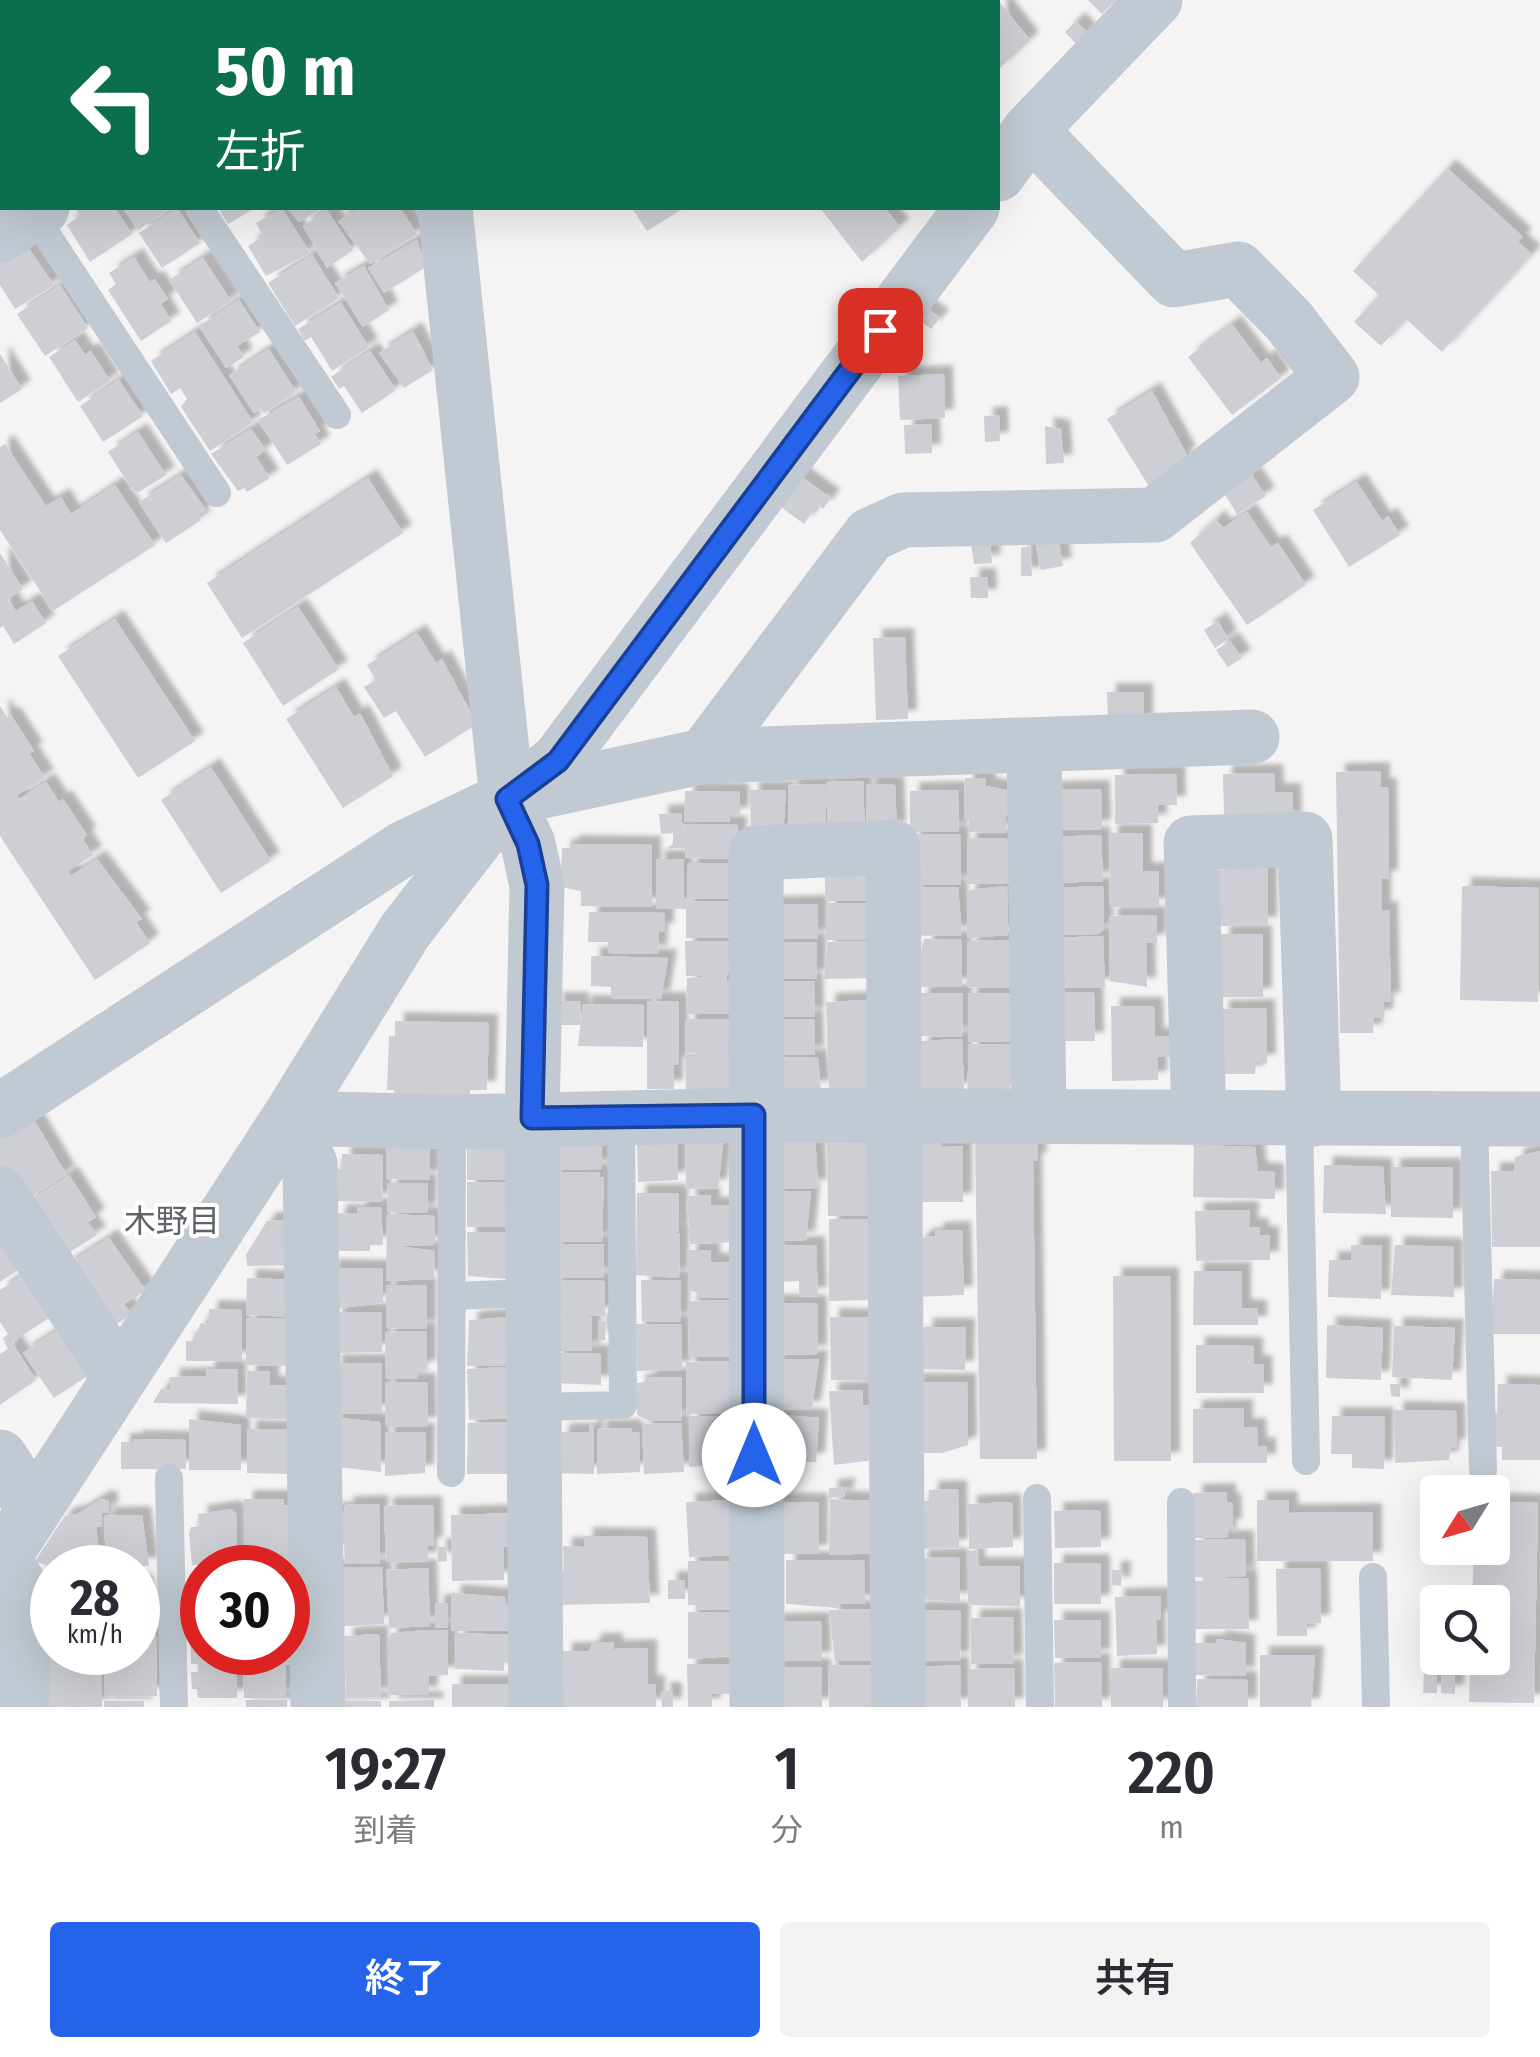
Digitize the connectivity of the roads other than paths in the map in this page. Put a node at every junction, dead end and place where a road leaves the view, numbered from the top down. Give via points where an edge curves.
1 (1155, 0) edge
2 (1030, 130) junction
3 (1000, 171) edge
4 (200, 210) edge
5 (445, 210) edge
6 (971, 210) edge
7 (25, 219) edge
8 (338, 415) dead end
9 (217, 494) dead end
10 (1252, 737) dead end
11 (1034, 747) junction
12 (704, 756) junction
13 (507, 799) junction
14 (0, 1110) edge
15 (754, 1115) junction
16 (621, 1116) junction
17 (894, 1116) junction
18 (1039, 1116) junction
19 (289, 1118) junction
20 (532, 1118) junction
21 (1199, 1119) junction
22 (1306, 1119) junction
23 (1474, 1119) junction
24 (1540, 1119) edge
25 (452, 1122) junction
26 (0, 1194) edge
27 (532, 1293) junction
28 (452, 1296) junction
29 (120, 1378) junction
30 (532, 1407) junction
31 (0, 1457) edge
32 (1306, 1461) dead end
33 (1483, 1471) dead end
34 (451, 1473) dead end
35 (169, 1478) dead end
36 (1037, 1498) dead end
37 (1180, 1502) dead end
38 (34, 1509) junction
39 (1, 1560) edge
40 (1374, 1577) dead end
41 (22, 1707) edge
42 (174, 1707) edge
43 (318, 1707) edge
44 (536, 1707) edge
45 (757, 1707) edge
46 (898, 1707) edge
47 (1040, 1707) edge
48 (1182, 1707) edge
49 (1376, 1707) edge

1 - 2 street
2 - 3 street
2 - 12 street via 1174,280 1238,268 1332,377 1155,515 903,520 870,535
4 - 8 lane
5 - 13 street
6 - 13 street via 558,761
7 - 9 lane
10 - 11 street
11 - 12 street
11 - 18 street
12 - 13 street
13 - 14 street via 404,848
13 - 19 street via 404,931
13 - 20 street via 528,844 537,885
15 - 16 street
15 - 17 street
15 - 17 street via 756,853 893,846
15 - 45 street
16 - 20 street
16 - 30 lane via 623,1405
17 - 18 street
17 - 46 street
18 - 21 street
19 - 25 street
19 - 29 street
19 - 43 street via 310,1164
20 - 25 street
20 - 27 street
21 - 22 street
21 - 22 street via 1191,843 1305,839
22 - 23 street
22 - 32 lane
23 - 24 street
23 - 33 lane
25 - 28 lane
26 - 29 street
27 - 28 lane
27 - 30 street
28 - 34 lane
29 - 38 street
30 - 44 street
31 - 38 street
35 - 42 lane
36 - 47 lane
37 - 48 lane
38 - 39 street
39 - 41 street via 22,1590
40 - 49 lane

